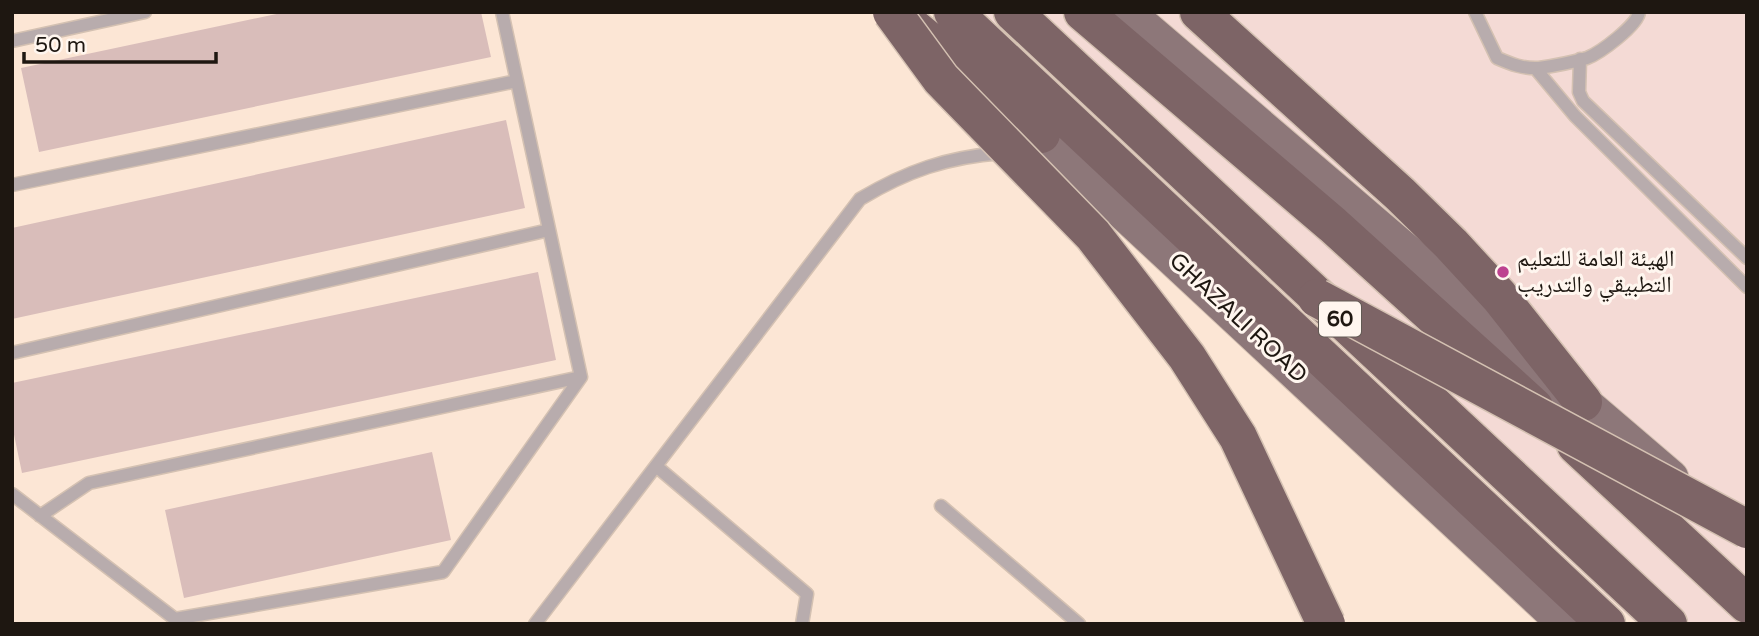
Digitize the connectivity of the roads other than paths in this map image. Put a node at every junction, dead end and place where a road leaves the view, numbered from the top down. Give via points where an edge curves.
1 (145, 12) edge
2 (502, 12) edge
3 (894, 12) edge
4 (909, 12) edge
5 (953, 12) edge
6 (1013, 12) edge
7 (1083, 12) edge
8 (1125, 12) edge
9 (1199, 12) edge
10 (1475, 12) edge
11 (1639, 12) edge
12 (12, 41) edge
13 (1580, 59) junction
14 (1535, 68) junction
15 (517, 81) junction
16 (1049, 151) junction
17 (12, 186) edge
18 (549, 230) junction
19 (1747, 258) edge
20 (1745, 292) edge
21 (1317, 298) junction
22 (12, 353) edge
23 (581, 377) junction
24 (1583, 402) junction
25 (656, 466) junction
26 (12, 495) edge
27 (941, 506) dead end
28 (40, 516) junction
29 (1747, 529) edge
30 (1747, 548) edge
31 (1747, 604) edge
32 (536, 624) edge
33 (802, 624) edge
34 (1079, 624) edge
35 (1326, 624) edge
36 (1567, 624) edge
37 (1606, 624) edge
38 (1668, 624) edge

1 - 12 lane
2 - 15 lane
3 - 16 highway
3 - 35 highway, bridge via 941,79 1093,235 1187,358 1238,437
4 - 16 main road, GHAZALI ROAD
5 - 37 highway, GHAZALI ROAD / 60
6 - 21 highway, 60
7 - 31 highway via 1333,225
8 - 24 main road
9 - 24 highway via 1400,194 1499,296
10 - 14 lane via 1497,58
11 - 13 lane via 1631,28
13 - 14 lane
13 - 19 lane via 1578,83 1583,101
14 - 20 lane via 1575,116
15 - 17 lane
15 - 18 lane
16 - 25 lane via 945,161 915,170 860,199
16 - 36 main road, GHAZALI ROAD
18 - 22 lane
18 - 23 lane
21 - 29 highway, bridge
21 - 38 highway, 60, bridge
23 - 28 lane via 89,483
23 - 28 lane via 443,572 175,619
24 - 30 main road
25 - 32 lane
25 - 33 lane via 807,594
26 - 28 lane
27 - 34 lane

